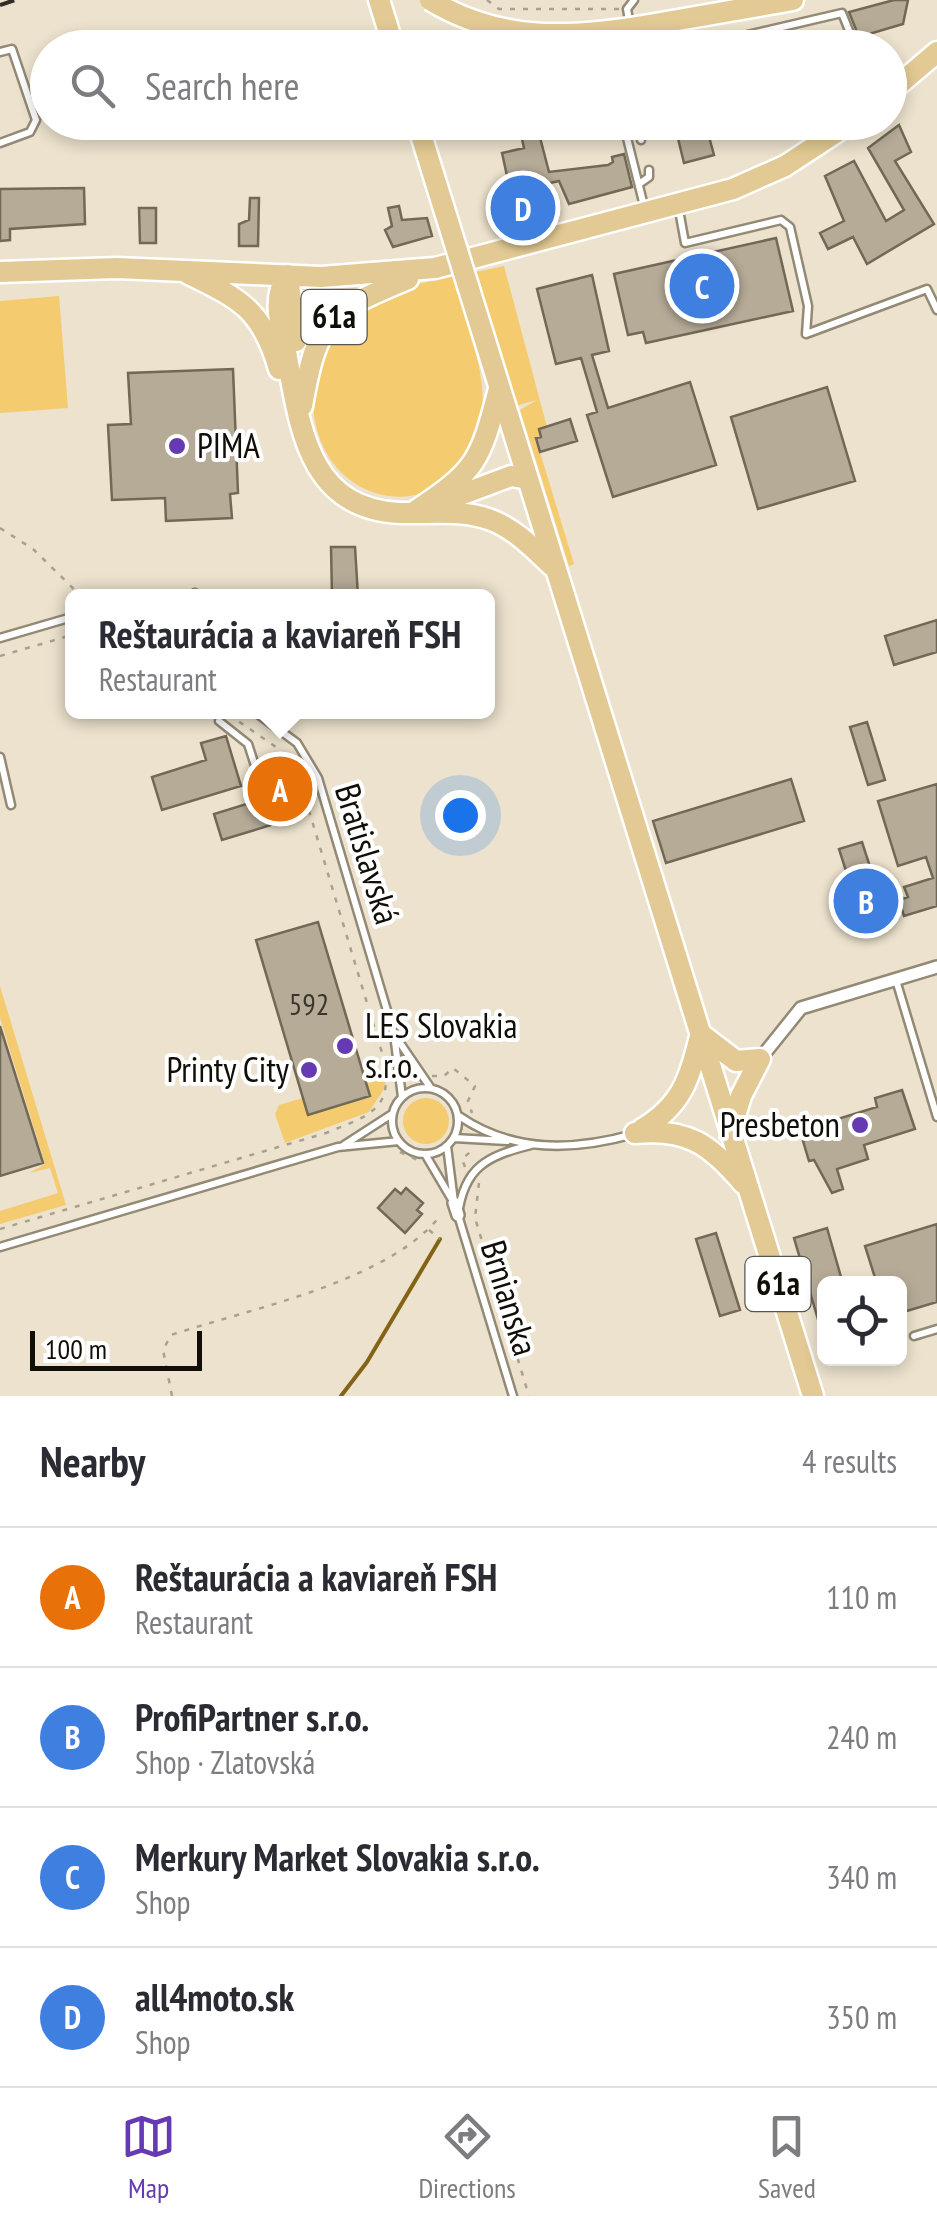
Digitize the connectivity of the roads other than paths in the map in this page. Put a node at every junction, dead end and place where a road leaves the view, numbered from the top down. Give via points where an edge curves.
1 (379, 0) edge
2 (430, 0) edge
3 (634, 0) edge
4 (793, 0) edge
5 (388, 30) edge
6 (504, 30) edge
7 (614, 30) edge
8 (631, 30) edge
9 (769, 30) edge
10 (849, 30) edge
11 (0, 52) edge
12 (937, 52) edge
13 (907, 78) edge
14 (30, 102) edge
15 (30, 132) edge
16 (424, 140) edge
17 (628, 140) edge
18 (824, 140) edge
19 (0, 143) edge
20 (649, 170) dead end
21 (639, 184) junction
22 (677, 204) junction
23 (646, 212) junction
24 (435, 268) junction
25 (179, 270) junction
26 (0, 272) edge
27 (288, 275) junction
28 (937, 310) edge
29 (499, 389) junction
30 (299, 423) junction
31 (528, 479) junction
32 (414, 512) junction
33 (554, 567) junction
34 (65, 619) edge
35 (0, 638) edge
36 (266, 719) edge
37 (219, 721) dead end
38 (0, 757) edge
39 (259, 778) dead end
40 (11, 805) dead end
41 (937, 967) edge
42 (895, 979) junction
43 (394, 1034) junction
44 (700, 1034) junction
45 (760, 1059) junction
46 (430, 1088) junction
47 (402, 1096) junction
48 (392, 1114) junction
49 (458, 1115) junction
50 (937, 1117) edge
51 (730, 1130) junction
52 (635, 1133) junction
53 (454, 1138) junction
54 (399, 1141) junction
55 (514, 1141) junction
56 (530, 1145) junction
57 (447, 1146) junction
58 (338, 1148) junction
59 (425, 1154) junction
60 (748, 1188) junction
61 (456, 1209) junction
62 (0, 1247) edge
63 (937, 1329) edge
64 (914, 1336) dead end
65 (513, 1396) edge
66 (813, 1396) edge

1 - 5 main road
2 - 6 main road, bridge
3 - 8 lane via 627,9
4 - 7 main road, bridge
9 - 10 lane via 842,13
11 - 14 lane via 12,48
12 - 13 main road
15 - 19 lane
16 - 29 main road, 61a, bridge
17 - 21 lane
18 - 22 main road via 776,171
20 - 21 lane
21 - 23 lane
22 - 23 main road
22 - 28 lane via 685,243 781,220 790,227 808,306 806,334 927,289
23 - 24 main road
24 - 27 main road
24 - 30 main road, 61a via 332,318 311,352
25 - 26 main road
25 - 27 main road
25 - 30 main road, 61a via 249,307 268,338
27 - 30 main road, 61a via 278,299
29 - 31 main road, 61a
29 - 32 main road via 477,460
30 - 32 main road, 61a via 314,464 338,490 380,510
31 - 32 main road via 511,476
31 - 33 main road, 61a
32 - 33 main road, 61a via 494,521
33 - 44 main road, 61a
34 - 35 lane
36 - 43 lane, Bratislavská via 312,764
37 - 39 lane via 248,744
38 - 40 lane
41 - 42 street
42 - 45 street via 801,1008
42 - 50 lane
43 - 46 lane
43 - 47 lane
44 - 45 main road via 736,1061
44 - 51 main road, 61a
44 - 52 main road via 684,1094
45 - 51 main road
46 - 47 lane
46 - 49 lane via 451,1100
47 - 48 lane
48 - 54 lane
48 - 58 lane
49 - 53 lane
49 - 55 lane
51 - 60 main road, 61a
52 - 56 lane via 582,1146
52 - 60 main road via 693,1136
53 - 55 lane
53 - 57 lane
54 - 58 lane
54 - 59 lane
55 - 56 lane
56 - 61 lane via 477,1164
57 - 59 lane
57 - 61 lane
58 - 62 lane
59 - 61 lane
60 - 66 main road, 61a
61 - 65 lane, Brnianska
63 - 64 lane

